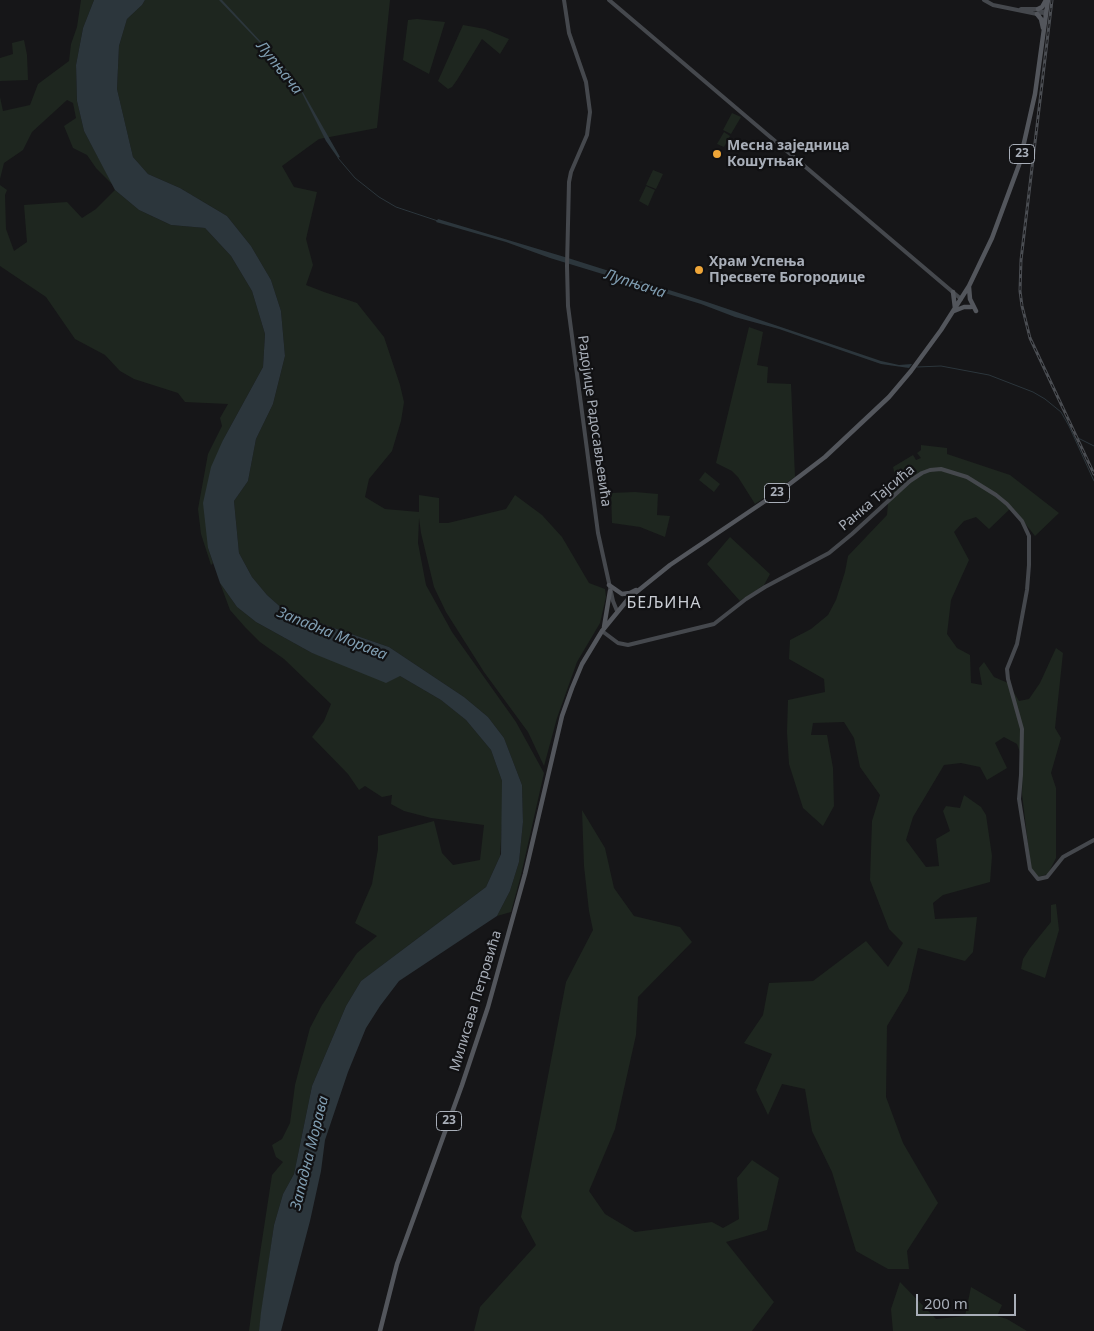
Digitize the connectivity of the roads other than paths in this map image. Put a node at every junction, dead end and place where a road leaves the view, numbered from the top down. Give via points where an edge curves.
1 (564, 0) edge
2 (609, 0) edge
3 (984, 0) edge
4 (1047, 0) edge
5 (1037, 12) junction
6 (1045, 13) junction
7 (1044, 31) junction
8 (968, 287) junction
9 (954, 293) junction
10 (961, 299) junction
11 (971, 307) dead end
12 (954, 310) junction
13 (976, 312) dead end
14 (609, 585) junction
15 (642, 587) junction
16 (610, 592) junction
17 (617, 611) junction
18 (603, 630) junction
19 (1094, 840) edge
20 (380, 1331) edge

1 - 14 street, Радојице Радосављевића via 569,33 586,82 590,112 587,135 569,182 567,297 598,532
2 - 9 street
3 - 5 street via 993,5
4 - 5 main road
4 - 6 main road, 23
5 - 6 street
5 - 7 main road
6 - 7 main road, 23
7 - 8 main road, 23 via 1036,94 1019,165 1001,218
8 - 9 main road
8 - 10 main road, 23
8 - 13 main road
9 - 10 street
9 - 12 main road
10 - 12 main road, 23
11 - 12 main road
12 - 15 main road, 23 via 911,371 825,457
14 - 15 main road via 622,594
14 - 16 street, Радојице Радосављевића
15 - 17 main road, 23
16 - 17 street, Радојице Радосављевића
16 - 18 main road
17 - 18 main road, 23
18 - 19 street, Ранка Тајсића via 618,643 628,644 714,624 759,590 829,553 922,473 941,469 967,477 1007,504 1022,521 1029,536 1027,590 1017,644 1007,669 1022,724 1019,799 1028,866 1034,876 1047,877 1063,857
18 - 20 main road, Милисава Петровића / 23 via 578,672 562,716 525,874 488,1007 397,1264

